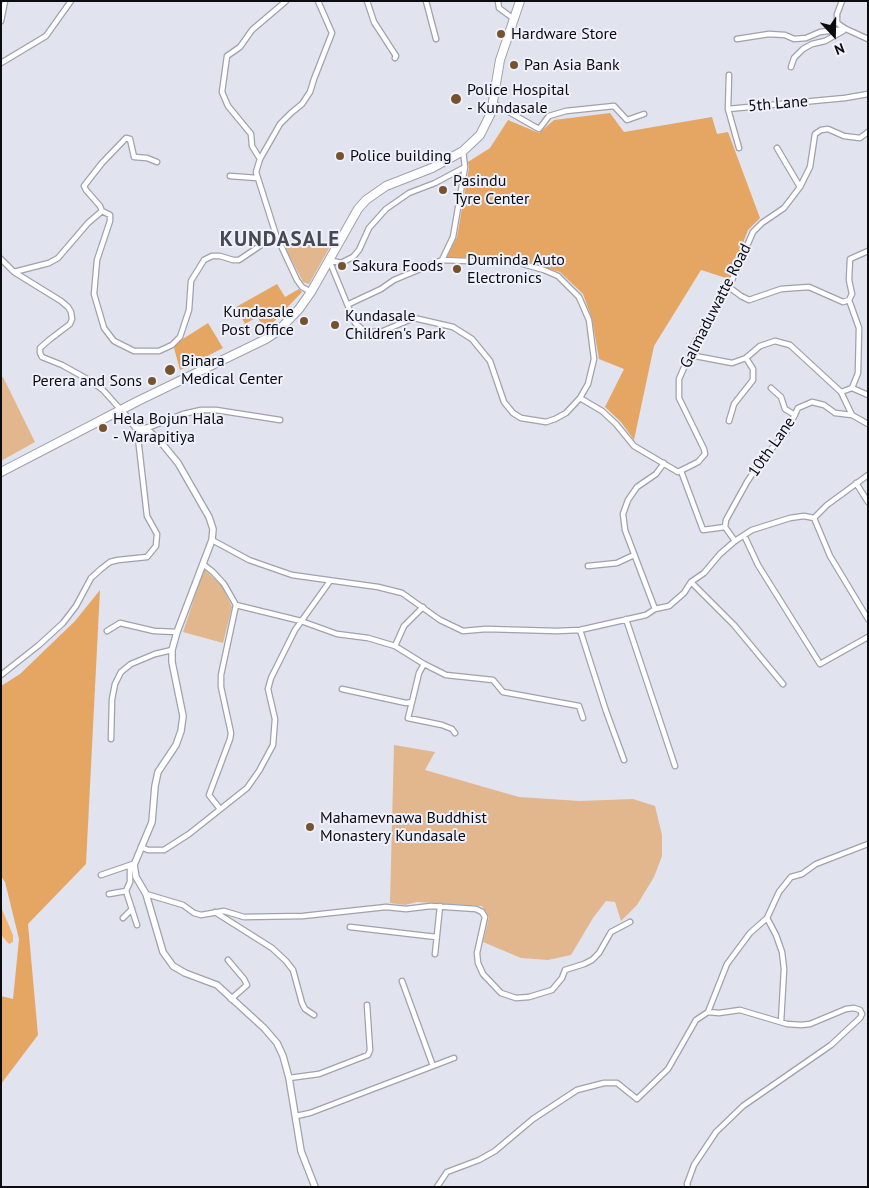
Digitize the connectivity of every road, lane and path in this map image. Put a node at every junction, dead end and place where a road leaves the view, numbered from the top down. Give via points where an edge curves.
1 (5, 1) edge
2 (71, 1) edge
3 (286, 1) edge
4 (318, 1) edge
5 (367, 1) edge
6 (426, 1) edge
7 (498, 1) edge
8 (520, 1) edge
9 (842, 1) edge
10 (514, 19) junction
11 (1, 21) edge
12 (846, 29) junction
13 (436, 39) dead end
14 (738, 39) dead end
15 (868, 39) edge
16 (395, 58) dead end
17 (1, 63) edge
18 (791, 67) dead end
19 (729, 75) dead end
20 (868, 94) edge
21 (493, 103) junction
22 (728, 109) junction
23 (644, 114) dead end
24 (868, 132) edge
25 (740, 148) dead end
26 (777, 148) dead end
27 (463, 152) junction
28 (260, 159) junction
29 (157, 162) dead end
30 (465, 167) junction
31 (230, 176) dead end
32 (257, 178) junction
33 (800, 187) junction
34 (102, 211) junction
35 (276, 235) junction
36 (868, 251) edge
37 (1, 259) edge
38 (329, 260) junction
39 (442, 260) junction
40 (4, 266) edge
41 (14, 272) junction
42 (729, 287) junction
43 (311, 292) junction
44 (849, 300) junction
45 (349, 304) junction
46 (690, 355) junction
47 (746, 358) junction
48 (771, 388) dead end
49 (852, 388) junction
50 (841, 392) junction
51 (868, 395) edge
52 (580, 398) junction
53 (121, 410) junction
54 (795, 415) junction
55 (852, 415) junction
56 (280, 420) dead end
57 (729, 421) dead end
58 (868, 424) edge
59 (137, 429) junction
60 (664, 463) junction
61 (681, 471) junction
62 (1, 472) edge
63 (868, 475) edge
64 (856, 483) junction
65 (868, 502) edge
66 (814, 518) junction
67 (726, 527) junction
68 (744, 535) junction
69 (212, 540) junction
70 (735, 541) junction
71 (634, 555) junction
72 (202, 564) junction
73 (588, 566) dead end
74 (330, 581) junction
75 (690, 582) junction
76 (236, 605) junction
77 (423, 607) junction
78 (655, 610) junction
79 (626, 619) junction
80 (868, 619) edge
81 (301, 621) junction
82 (580, 630) junction
83 (107, 631) dead end
84 (177, 632) junction
85 (868, 637) edge
86 (395, 646) junction
87 (172, 650) junction
88 (424, 664) junction
89 (1, 675) edge
90 (783, 684) dead end
91 (342, 689) dead end
92 (412, 702) junction
93 (582, 718) dead end
94 (455, 733) dead end
95 (110, 739) dead end
96 (624, 760) dead end
97 (675, 766) dead end
98 (220, 809) junction
99 (868, 844) edge
100 (141, 847) junction
101 (134, 864) junction
102 (101, 875) dead end
103 (126, 890) junction
104 (109, 894) dead end
105 (146, 894) junction
106 (440, 906) junction
107 (132, 909) junction
108 (215, 912) junction
109 (123, 918) dead end
110 (767, 918) junction
111 (630, 922) dead end
112 (137, 925) dead end
113 (350, 927) dead end
114 (436, 937) junction
115 (434, 954) dead end
116 (228, 960) dead end
117 (402, 981) dead end
118 (231, 999) junction
119 (367, 1005) dead end
120 (708, 1012) junction
121 (314, 1015) dead end
122 (781, 1022) junction
123 (454, 1058) dead end
124 (433, 1066) junction
125 (289, 1078) junction
126 (296, 1116) junction
127 (315, 1187) edge
128 (437, 1187) edge
129 (688, 1187) edge

1 - 11 street
2 - 17 street via 46,36
3 - 28 street via 228,56 222,92 228,106 251,134 252,146
4 - 28 street via 332,33 310,92 280,124
5 - 16 street via 374,22
6 - 13 street
7 - 10 street via 499,8
8 - 10 highway
9 - 12 street via 837,23
10 - 21 highway via 500,60
12 - 14 street via 820,32 806,38 769,34
12 - 15 street
12 - 18 street via 803,49
19 - 22 street
20 - 22 street, 5th Lane
21 - 23 street via 539,129 549,116 566,111 614,106 627,120
21 - 27 highway via 480,135
22 - 25 street, 5th Lane
24 - 33 street, Galmaduwatte Road via 860,138 828,129 816,134 810,167
26 - 33 street
27 - 30 street
27 - 38 highway via 376,192 358,209
28 - 32 street
29 - 34 street via 134,157 130,139 126,138 84,186
30 - 38 street via 409,193 386,209 369,228 353,257 341,263
30 - 39 street via 453,237
31 - 32 street
32 - 35 street
33 - 42 street, Galmaduwatte Road via 784,208 753,232
34 - 35 street via 110,215 110,221 97,260 94,294 104,328 114,341 134,351 159,351 172,345 180,336 189,310 192,281 204,260 212,256 239,260
34 - 41 street via 58,258
35 - 43 street via 297,280
36 - 44 street via 850,259 852,294
37 - 40 street
38 - 43 highway
38 - 45 street
39 - 45 street
39 - 52 street via 518,263 558,276 579,296 589,320 594,359 588,384
40 - 41 street
41 - 53 street via 61,301 71,312 70,324 40,348 42,357 89,380
42 - 44 street via 749,300 781,289 809,287 843,302
42 - 46 street, Galmaduwatte Road
43 - 53 highway via 290,320 266,339
44 - 49 street via 859,328 858,373
45 - 52 street via 356,323 363,330 383,331 414,318 462,332 490,361 504,402 520,418 546,422 555,419
46 - 47 street via 732,362
46 - 61 street, Galmaduwatte Road via 679,380 679,398 705,454
47 - 50 street via 760,346 776,341 790,345
47 - 57 street via 753,380 734,404
48 - 54 street via 781,397 785,408
49 - 50 street
49 - 51 street
50 - 55 street
52 - 60 street via 602,411 634,446
53 - 59 street
53 - 62 highway
54 - 55 street, 10th Lane via 798,408 812,402 835,413
54 - 67 street, 10th Lane via 786,433 747,482 726,520
55 - 58 street, 10th Lane
56 - 59 street via 201,410
59 - 69 street via 150,432 160,440 178,462 209,517
59 - 89 street via 147,516 157,534 156,546 147,557 110,562 101,569 63,623
60 - 61 street
60 - 71 street via 656,474 637,487 623,514
61 - 67 street via 703,530
63 - 64 street
64 - 65 street
64 - 66 street
66 - 68 street via 790,518
66 - 80 street via 830,556
67 - 70 street
68 - 70 street
68 - 85 street via 758,565 820,664
69 - 72 street
69 - 74 street via 258,563 292,575
70 - 75 street via 704,573
71 - 73 street via 617,563
71 - 78 street
72 - 76 street via 224,584
72 - 84 street
74 - 77 street via 402,593
74 - 81 street
75 - 78 street via 670,606
75 - 90 street via 734,625
76 - 81 street
76 - 98 street via 221,675 231,733 209,795
77 - 82 street via 463,631 486,628
77 - 86 street via 404,626
78 - 79 street
79 - 82 street
79 - 97 street
81 - 86 street via 336,634
81 - 98 street via 268,690 275,720 273,745 247,788
82 - 96 street
83 - 84 street via 120,623 154,631
84 - 87 street
86 - 88 street
87 - 95 street via 131,664 122,672 112,699
87 - 100 street via 183,716 181,731 158,772 152,822
88 - 92 street
88 - 93 street via 446,675 493,680 503,692 578,706
91 - 92 street
92 - 94 street via 408,718 442,725
98 - 100 street via 164,850
99 - 110 street via 791,877 779,892
100 - 101 street
101 - 102 street
101 - 103 street via 130,868 130,882
101 - 105 street via 136,877
103 - 104 street
103 - 107 street
105 - 108 street via 183,905 201,915
105 - 118 street via 163,952 173,966 217,985
106 - 108 street via 386,907 303,916 244,917 224,911
106 - 111 street via 476,908 482,912 485,917 478,963 490,983 501,993 516,998 552,990 564,970 592,960 611,932
106 - 114 street
107 - 109 street
107 - 112 street
108 - 121 street via 272,948 286,961 302,1003
110 - 120 street via 750,933 727,964
110 - 122 street via 782,952
113 - 114 street
114 - 115 street
116 - 118 street via 247,985
117 - 124 street
118 - 125 street via 277,1043
119 - 125 street via 368,1055 319,1074
120 - 122 street via 740,1010
120 - 128 street via 696,1020 668,1069 638,1099 617,1083 578,1090 532,1119 495,1152 447,1172
122 - 129 street via 810,1024 854,1008 862,1014 830,1045 743,1106 716,1132 694,1165
123 - 124 street
124 - 126 street
125 - 126 street
126 - 127 street via 301,1151

